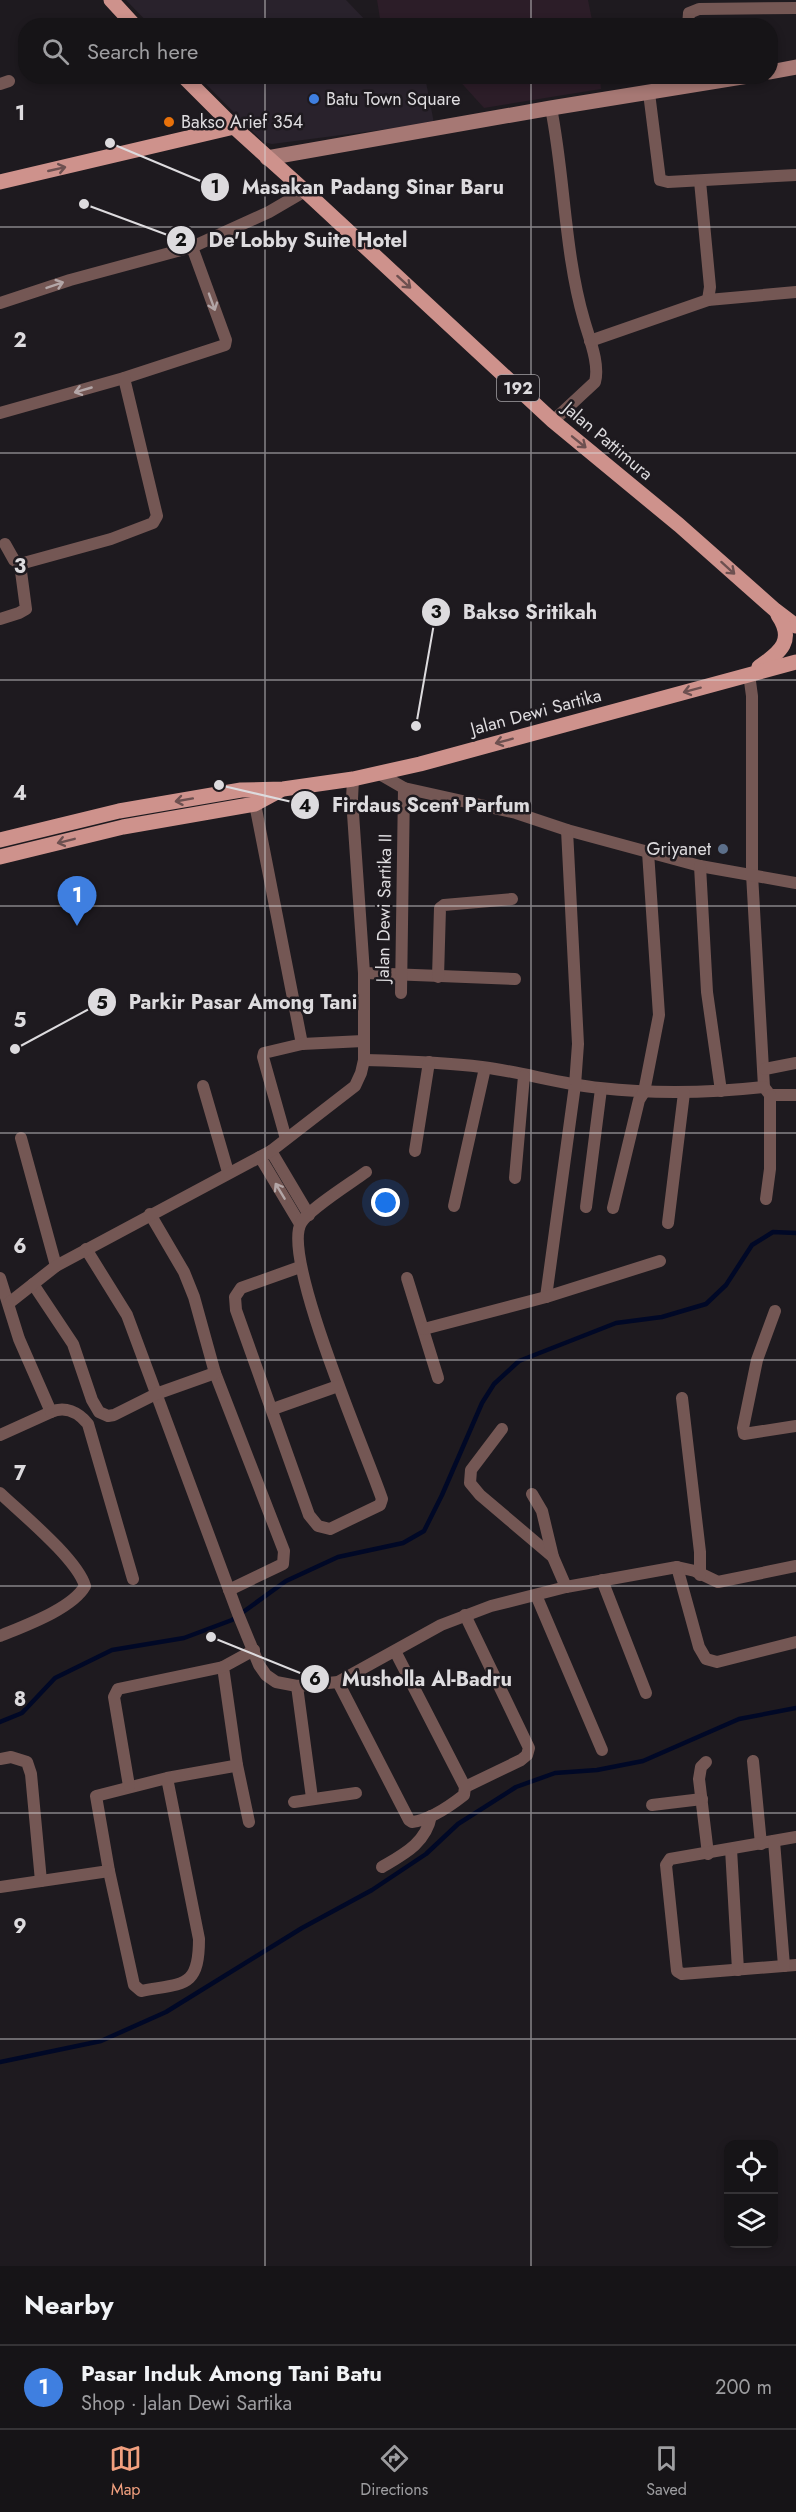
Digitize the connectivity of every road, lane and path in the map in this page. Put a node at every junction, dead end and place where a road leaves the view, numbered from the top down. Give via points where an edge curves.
1 (111, 0) edge
2 (796, 8) edge
3 (128, 18) edge
4 (689, 18) edge
5 (796, 68) edge
6 (778, 71) edge
7 (191, 84) edge
8 (684, 84) edge
9 (649, 93) junction
10 (551, 108) junction
11 (234, 127) junction
12 (267, 158) junction
13 (796, 174) edge
14 (700, 181) junction
15 (0, 182) edge
16 (305, 191) junction
17 (192, 247) junction
18 (796, 292) edge
19 (708, 300) junction
20 (0, 303) edge
21 (590, 341) junction
22 (124, 378) junction
23 (0, 413) edge
24 (553, 421) junction
25 (5, 544) dead end
26 (20, 564) junction
27 (775, 610) junction
28 (0, 619) edge
29 (796, 626) edge
30 (796, 662) edge
31 (748, 674) junction
32 (378, 773) junction
33 (353, 779) junction
34 (404, 788) junction
35 (283, 789) junction
36 (255, 804) junction
37 (119, 811) junction
38 (123, 827) junction
39 (567, 830) junction
40 (0, 840) edge
41 (648, 852) junction
42 (0, 857) edge
43 (700, 866) junction
44 (752, 874) junction
45 (796, 883) edge
46 (512, 899) dead end
47 (364, 973) junction
48 (401, 975) junction
49 (438, 976) junction
50 (514, 979) dead end
51 (401, 993) dead end
52 (363, 1041) junction
53 (302, 1044) junction
54 (363, 1060) junction
55 (429, 1062) junction
56 (796, 1064) edge
57 (485, 1068) junction
58 (765, 1069) junction
59 (524, 1076) junction
60 (575, 1085) junction
61 (203, 1086) dead end
62 (602, 1089) junction
63 (720, 1091) junction
64 (767, 1091) junction
65 (644, 1092) junction
66 (684, 1093) junction
67 (796, 1095) edge
68 (21, 1138) dead end
69 (286, 1139) junction
70 (415, 1151) dead end
71 (265, 1154) junction
72 (228, 1172) junction
73 (366, 1172) dead end
74 (515, 1179) dead end
75 (766, 1199) dead end
76 (454, 1206) dead end
77 (586, 1207) dead end
78 (613, 1208) dead end
79 (150, 1214) junction
80 (305, 1220) junction
81 (668, 1223) dead end
82 (86, 1249) junction
83 (660, 1261) dead end
84 (56, 1266) junction
85 (300, 1267) junction
86 (0, 1278) edge
87 (407, 1278) dead end
88 (33, 1284) junction
89 (546, 1297) junction
90 (9, 1303) junction
91 (775, 1311) dead end
92 (424, 1329) junction
93 (215, 1373) junction
94 (438, 1378) dead end
95 (338, 1386) junction
96 (156, 1394) junction
97 (682, 1398) dead end
98 (273, 1409) junction
99 (51, 1412) junction
100 (796, 1426) edge
101 (502, 1429) dead end
102 (0, 1435) edge
103 (0, 1493) edge
104 (532, 1494) dead end
105 (553, 1557) junction
106 (796, 1566) edge
107 (677, 1568) junction
108 (700, 1575) junction
109 (133, 1579) dead end
110 (602, 1580) junction
111 (566, 1587) junction
112 (229, 1590) junction
113 (536, 1595) junction
114 (465, 1615) junction
115 (0, 1636) edge
116 (796, 1642) edge
117 (254, 1650) junction
118 (395, 1651) junction
119 (224, 1667) junction
120 (338, 1682) junction
121 (297, 1686) junction
122 (646, 1693) dead end
123 (602, 1750) dead end
124 (0, 1759) edge
125 (753, 1761) dead end
126 (706, 1762) dead end
127 (237, 1765) junction
128 (167, 1778) junction
129 (129, 1786) junction
130 (465, 1787) junction
131 (356, 1793) dead end
132 (312, 1798) junction
133 (702, 1799) junction
134 (294, 1802) dead end
135 (652, 1805) dead end
136 (431, 1816) junction
137 (249, 1822) dead end
138 (796, 1837) edge
139 (768, 1842) junction
140 (731, 1849) junction
141 (708, 1854) junction
142 (382, 1867) dead end
143 (109, 1871) junction
144 (41, 1881) junction
145 (0, 1887) edge
146 (790, 1966) edge
147 (738, 1970) junction

1 - 3 main road
2 - 4 street via 699,9 689,13
5 - 6 street
7 - 11 main road, 192
8 - 9 street
9 - 10 street
9 - 14 street via 660,180
10 - 12 street
10 - 21 street via 576,293
11 - 12 main road, 192
15 -> 11 main road
12 - 16 main road, Jalan Pattimura / 192
13 - 14 street
14 - 19 street
16 - 17 street via 270,212
16 -> 24 main road, Jalan Pattimura / 192
20 -> 17 street
17 -> 22 street via 226,343
18 - 19 street
19 - 21 street
21 - 24 street via 595,382
22 -> 23 street
22 - 26 street via 156,520 111,539
24 -> 27 main road, Jalan Pattimura / 192
25 - 26 street
26 - 28 street via 26,609
27 - 29 main road, Jalan Pattimura / 192
27 - 31 main road via 786,626 784,642 779,651
30 - 31 main road, Jalan Dewi Sartika
31 -> 32 main road, Jalan Dewi Sartika
31 - 44 street via 752,696
32 - 33 main road, Jalan Dewi Sartika
32 - 34 street
33 - 35 main road, Jalan Dewi Sartika
33 - 47 street
34 - 39 street via 516,813
34 - 48 street, Jalan Dewi Sartika II
35 - 36 main road, Jalan Dewi Sartika
35 -> 37 main road, Jalan Dewi Sartika via 241,790
36 - 38 main road, Jalan Dewi Sartika
36 - 53 street
37 - 38 main road
37 - 40 main road, Jalan Dewi Sartika
38 -> 42 main road, Jalan Dewi Sartika
39 - 41 street
39 - 60 street via 577,1016
41 - 43 street
41 - 65 street via 659,1015
43 - 44 street
43 - 63 street via 707,992
44 - 45 street
44 - 58 street
46 - 49 street via 440,908
47 - 48 street
47 - 52 street
48 - 49 street
48 - 51 street, Jalan Dewi Sartika II
49 - 50 street
52 - 53 street
52 - 54 street
53 - 69 street via 263,1055
54 - 55 street
54 - 69 street via 355,1086
55 - 57 street
55 - 70 street
56 - 58 street
57 - 59 street
57 - 76 street
58 - 64 street
59 - 60 street
59 - 74 street
60 - 62 street
60 - 89 street
61 - 72 street
62 - 65 street
62 - 77 street
63 - 64 street
63 - 66 street
64 - 67 street
64 - 75 street via 770,1169
65 - 66 street
65 - 78 street
66 - 81 street
68 - 84 street
69 - 71 street
71 - 72 street
71 - 80 street
72 - 79 street
73 - 80 street
79 - 82 street
79 - 93 street via 188,1281
80 - 85 street via 297,1240
82 - 84 street
82 - 96 street via 127,1315
83 - 89 street
84 - 88 street
85 - 95 street
85 - 98 street via 242,1288 235,1297 236,1310
86 - 90 street
87 - 92 street
88 - 90 street
88 - 96 street via 73,1344 95,1408 114,1415
89 - 92 street
90 - 99 street via 19,1339
91 - 100 street via 757,1360 744,1434
92 - 94 street
93 - 96 street
93 - 112 street via 284,1551 283,1564
95 - 98 street
95 - 98 street via 382,1499 380,1505 330,1529 318,1526 309,1515
96 - 112 street
97 - 108 street
99 - 102 street
99 - 109 street via 71,1410 88,1425
101 - 105 street via 471,1470 470,1483
103 - 115 street via 61,1553 85,1586 80,1595 63,1606
104 - 105 street via 542,1511
105 - 111 street
106 - 108 street via 718,1582
107 - 108 street
107 - 110 street
107 - 116 street via 699,1647 706,1659 717,1662
110 - 111 street
110 - 122 street
111 - 113 street
112 - 117 street
113 - 114 street
113 - 123 street
114 - 118 street
114 - 130 street via 529,1748 521,1760
117 - 119 street
117 - 121 street via 266,1675 276,1682
118 - 120 street
118 - 130 street
119 - 127 street
119 - 129 street via 115,1692
120 - 121 street
120 - 136 street via 409,1820 418,1822
121 - 132 street
124 - 144 street via 21,1758 27,1762
125 - 139 street
126 - 133 street via 699,1771
127 - 128 street
127 - 137 street
128 - 129 street
128 - 143 street via 199,1939 192,1977 182,1983 141,1991 135,1988
129 - 143 street via 96,1796
130 - 136 street via 464,1795
131 - 132 street
132 - 134 street
133 - 135 street
133 - 141 street
136 - 142 street via 423,1837
138 - 139 street
139 - 140 street
139 - 146 street
140 - 141 street
140 - 147 street
141 - 147 street via 670,1859 666,1865 677,1971 682,1974
143 - 144 street
144 - 145 street
146 - 147 street

